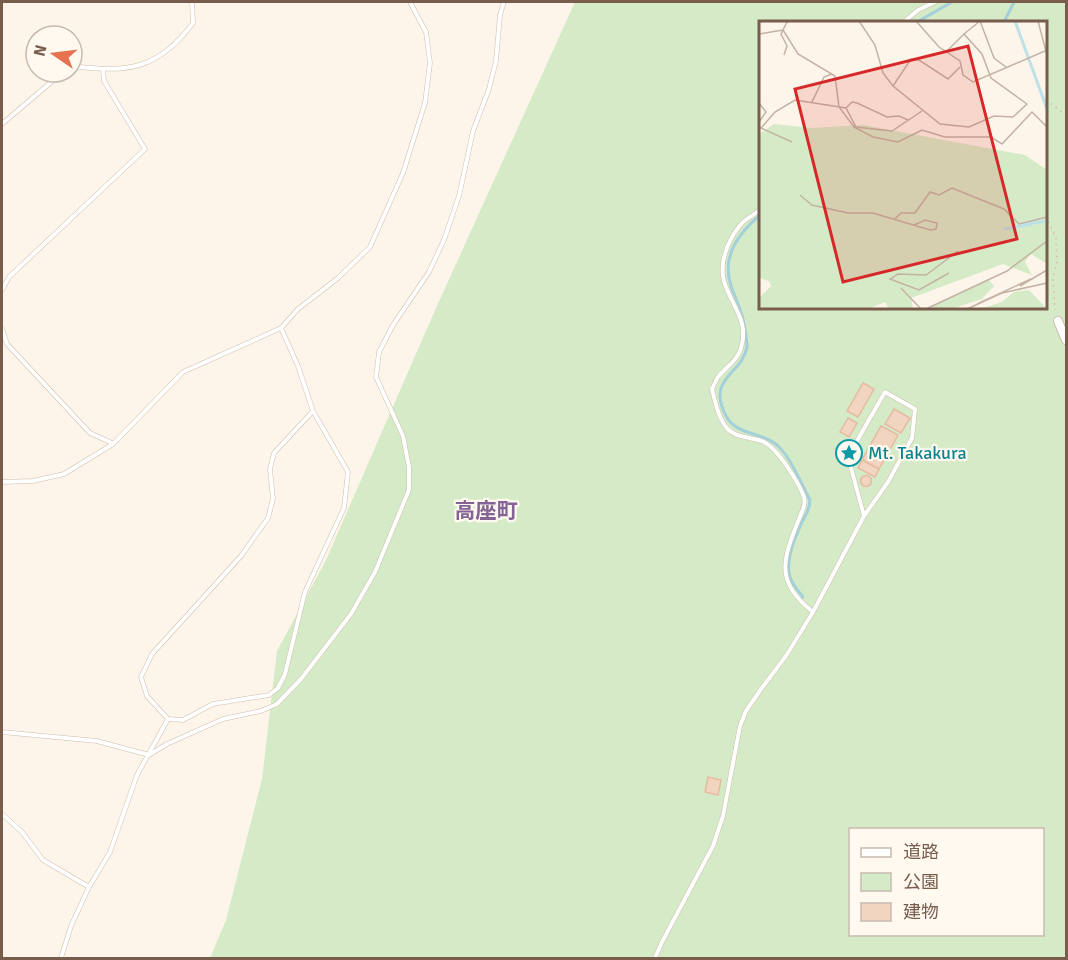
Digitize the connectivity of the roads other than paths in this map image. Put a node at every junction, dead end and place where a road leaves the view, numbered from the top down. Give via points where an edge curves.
1 (192, 2) edge
2 (410, 2) edge
3 (504, 2) edge
4 (935, 2) edge
5 (905, 21) edge
6 (84, 68) edge
7 (103, 70) junction
8 (49, 84) edge
9 (2, 124) edge
10 (759, 211) edge
11 (2, 290) edge
12 (1059, 321) road end
13 (2, 328) edge
14 (281, 328) junction
15 (1066, 340) edge
16 (313, 411) junction
17 (112, 444) junction
18 (2, 482) edge
19 (864, 516) junction
20 (813, 612) junction
21 (168, 719) junction
22 (2, 732) edge
23 (149, 755) junction
24 (2, 814) edge
25 (89, 887) junction
26 (61, 958) edge
27 (655, 958) edge

1 - 7 lane via 193,22 167,50 146,64
2 - 14 lane via 426,32 430,63 425,103 403,173 370,247
3 - 23 lane via 489,89 473,131 459,196 444,240 429,272 379,352 376,377 403,436 409,490 375,572 351,614 277,704 223,719
4 - 5 lane
6 - 7 lane
7 - 11 lane via 104,81 146,149 9,277
8 - 9 lane
10 - 20 lane via 742,223 727,248 721,271 737,307 743,329 742,347 712,389 727,429 765,442 777,452 802,494 805,504 784,570 789,586
12 - 15 street
13 - 17 lane via 7,344 90,433
14 - 16 lane
14 - 17 lane via 183,372
16 - 21 lane via 274,453 270,469 273,499 268,518 241,556 152,654 141,677 147,696
16 - 21 lane via 348,472 348,489 344,508 305,592 285,674 269,695 213,704 183,720
17 - 18 lane via 64,474
19 - 19 lane via 912,438 915,410 885,392 850,453
19 - 20 lane
20 - 27 lane via 746,711 713,846
21 - 23 lane
22 - 23 lane via 96,741
23 - 25 lane via 137,775 110,852
24 - 25 lane via 43,860
25 - 26 lane

